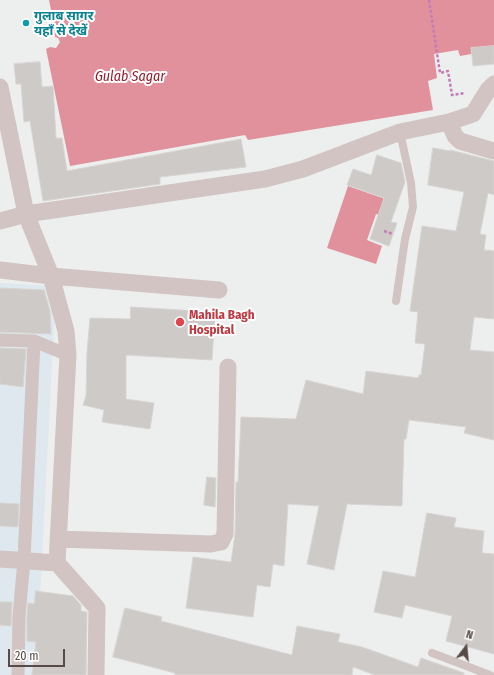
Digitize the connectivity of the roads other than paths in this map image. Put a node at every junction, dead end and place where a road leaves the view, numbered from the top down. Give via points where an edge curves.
1 (494, 84) edge
2 (0, 87) edge
3 (449, 122) junction
4 (400, 132) junction
5 (494, 151) edge
6 (26, 214) junction
7 (0, 221) edge
8 (0, 270) edge
9 (51, 276) junction
10 (219, 290) dead end
11 (396, 301) dead end
12 (0, 340) edge
13 (34, 341) junction
14 (68, 355) junction
15 (228, 367) dead end
16 (58, 539) junction
17 (0, 559) edge
18 (24, 560) junction
19 (57, 563) junction
20 (432, 653) dead end
21 (18, 675) edge
22 (96, 675) edge
23 (490, 675) edge

1 - 3 street via 473,114
2 - 6 street
3 - 4 street
3 - 5 street via 460,141
4 - 6 street via 303,169 265,180
4 - 11 lane via 411,183 413,207 405,239
6 - 7 street
6 - 9 street
8 - 9 street
9 - 10 street
9 - 14 street via 66,331
12 - 13 street
13 - 14 street
13 - 18 street
14 - 16 street
15 - 16 street via 225,534 221,542 211,544
16 - 19 street
17 - 18 street
18 - 19 street
18 - 21 street via 19,616
19 - 22 street via 97,608
20 - 23 lane

